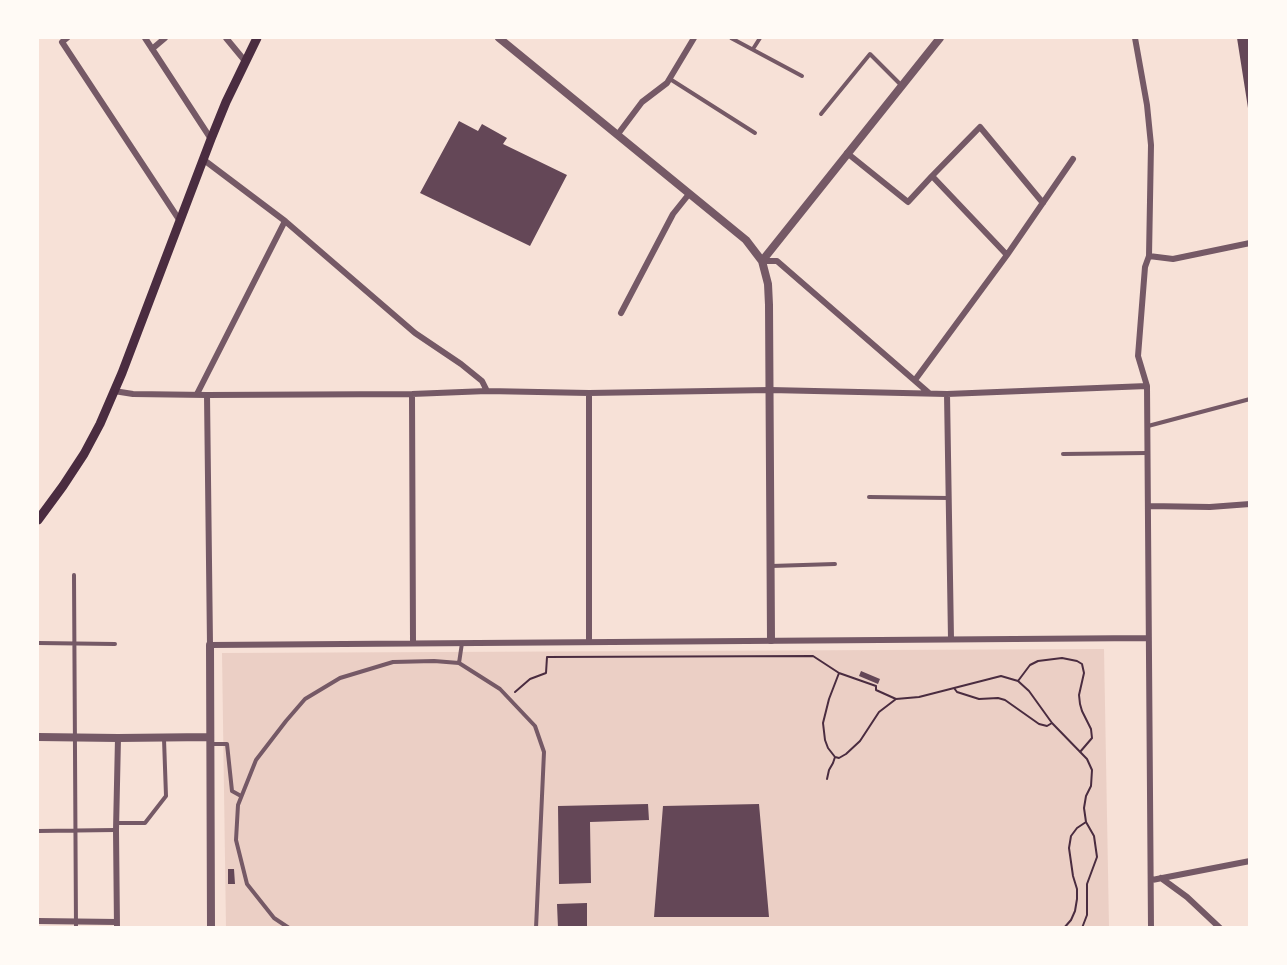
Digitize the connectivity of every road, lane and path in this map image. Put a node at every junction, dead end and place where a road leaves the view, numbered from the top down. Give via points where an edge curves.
1 (67, 38) edge
2 (144, 38) edge
3 (165, 38) edge
4 (226, 38) edge
5 (257, 38) edge
6 (499, 38) edge
7 (694, 38) edge
8 (731, 38) edge
9 (760, 38) edge
10 (940, 38) edge
11 (1135, 38) edge
12 (152, 49) junction
13 (753, 50) junction
14 (245, 62) junction
15 (802, 76) dead end
16 (670, 79) junction
17 (902, 85) junction
18 (821, 114) dead end
19 (754, 133) dead end
20 (618, 134) junction
21 (211, 139) junction
22 (847, 153) junction
23 (1073, 159) dead end
24 (204, 160) junction
25 (932, 177) junction
26 (689, 194) junction
27 (1043, 203) junction
28 (180, 221) junction
29 (285, 221) junction
30 (1250, 243) edge
31 (1007, 255) junction
32 (1149, 256) junction
33 (762, 261) junction
34 (621, 313) dead end
35 (915, 380) junction
36 (1147, 386) junction
37 (770, 390) junction
38 (114, 391) junction
39 (488, 392) junction
40 (589, 393) junction
41 (197, 394) junction
42 (412, 394) junction
43 (930, 394) junction
44 (947, 394) junction
45 (207, 395) junction
46 (1250, 399) edge
47 (1147, 426) junction
48 (1148, 453) junction
49 (1063, 454) dead end
50 (869, 497) dead end
51 (949, 498) junction
52 (1250, 504) edge
53 (1148, 506) junction
54 (38, 520) edge
55 (835, 564) dead end
56 (770, 566) junction
57 (74, 575) dead end
58 (1148, 638) junction
59 (951, 639) junction
60 (771, 640) junction
61 (589, 642) junction
62 (38, 643) edge
63 (75, 643) junction
64 (413, 643) junction
65 (462, 643) junction
66 (115, 644) dead end
67 (210, 645) junction
68 (459, 663) junction
69 (839, 673) junction
70 (1018, 681) junction
71 (954, 688) junction
72 (508, 698) junction
73 (896, 699) junction
74 (1052, 723) junction
75 (38, 737) edge
76 (75, 737) junction
77 (164, 737) junction
78 (118, 738) junction
79 (210, 740) junction
80 (1080, 752) junction
81 (835, 757) junction
82 (827, 779) dead end
83 (241, 796) junction
84 (1086, 822) junction
85 (116, 827) junction
86 (38, 831) edge
87 (76, 831) junction
88 (1250, 861) edge
89 (1161, 878) junction
90 (1152, 880) junction
91 (38, 921) edge
92 (76, 925) edge
93 (117, 925) edge
94 (211, 927) edge
95 (289, 927) edge
96 (536, 927) edge
97 (1064, 927) edge
98 (1082, 927) edge
99 (1151, 927) edge
100 (1220, 927) edge

1 - 28 street via 62,42
2 - 12 street
3 - 12 street
4 - 14 street
5 - 14 main road
6 - 20 street
7 - 16 street
8 - 13 lane
9 - 13 lane
10 - 17 street
11 - 32 street via 1151,145
12 - 21 street
13 - 15 lane
14 - 21 main road
16 - 19 lane
16 - 20 street via 642,102
17 - 18 lane via 870,54
17 - 22 street
20 - 26 street
21 - 24 main road
22 - 25 street via 908,202
22 - 33 street
23 - 27 street
24 - 28 main road
24 - 29 street
25 - 27 street via 980,127
25 - 31 street
26 - 33 street via 746,240
26 - 34 street via 673,214
27 - 31 street
28 - 38 main road
29 - 39 street via 415,333 462,364 482,381
29 - 41 street
30 - 32 street via 1173,259
31 - 35 street
32 - 36 street via 1138,356
33 - 35 street via 777,261
33 - 37 street via 768,284
35 - 43 street
36 - 44 street
36 - 47 street
37 - 40 street
37 - 43 street
37 - 56 street
38 - 41 street
38 - 54 main road via 84,454
39 - 40 street
39 - 42 street
40 - 61 street
41 - 45 street
42 - 45 street
42 - 64 street
43 - 44 street
44 - 51 street
45 - 67 street
46 - 47 lane
47 - 48 street
48 - 49 lane
48 - 53 street
50 - 51 lane
51 - 59 street
52 - 53 street
53 - 58 street
55 - 56 lane
56 - 60 street
57 - 63 lane
58 - 59 street
58 - 90 street
59 - 60 street
60 - 61 street
61 - 65 street
62 - 63 lane
63 - 66 lane
63 - 76 lane
64 - 65 street
64 - 67 street
65 - 68 lane
67 - 79 street
68 - 72 lane
68 - 83 lane via 393,662 340,678 306,699 286,721 256,760
69 - 72 path via 813,656 547,657 546,673 530,679
69 - 73 path via 876,686 876,690
69 - 81 path via 823,723 825,740
70 - 71 path via 1001,676
70 - 74 path
70 - 80 path via 1038,661 1062,658 1082,664 1080,704 1092,738
71 - 73 path
71 - 74 path via 979,699 1005,700 1039,724
72 - 96 lane via 535,726 544,752
73 - 81 path via 879,712 861,741 846,754
74 - 80 path
75 - 76 street
76 - 78 street
76 - 87 lane
77 - 78 street
77 - 79 street
77 - 85 lane via 166,796 145,823
78 - 85 street
79 - 83 lane via 227,744 232,791
79 - 94 street
80 - 84 path via 1092,770 1084,808
81 - 82 path
83 - 95 lane via 236,840 247,884 274,918
84 - 97 path via 1071,836 1069,848 1077,899 1071,920
84 - 98 path via 1094,836 1096,857
85 - 87 lane
85 - 93 street
86 - 87 lane
87 - 92 lane
88 - 89 street
89 - 90 street
89 - 100 street
90 - 99 street
91 - 92 street
92 - 93 street

